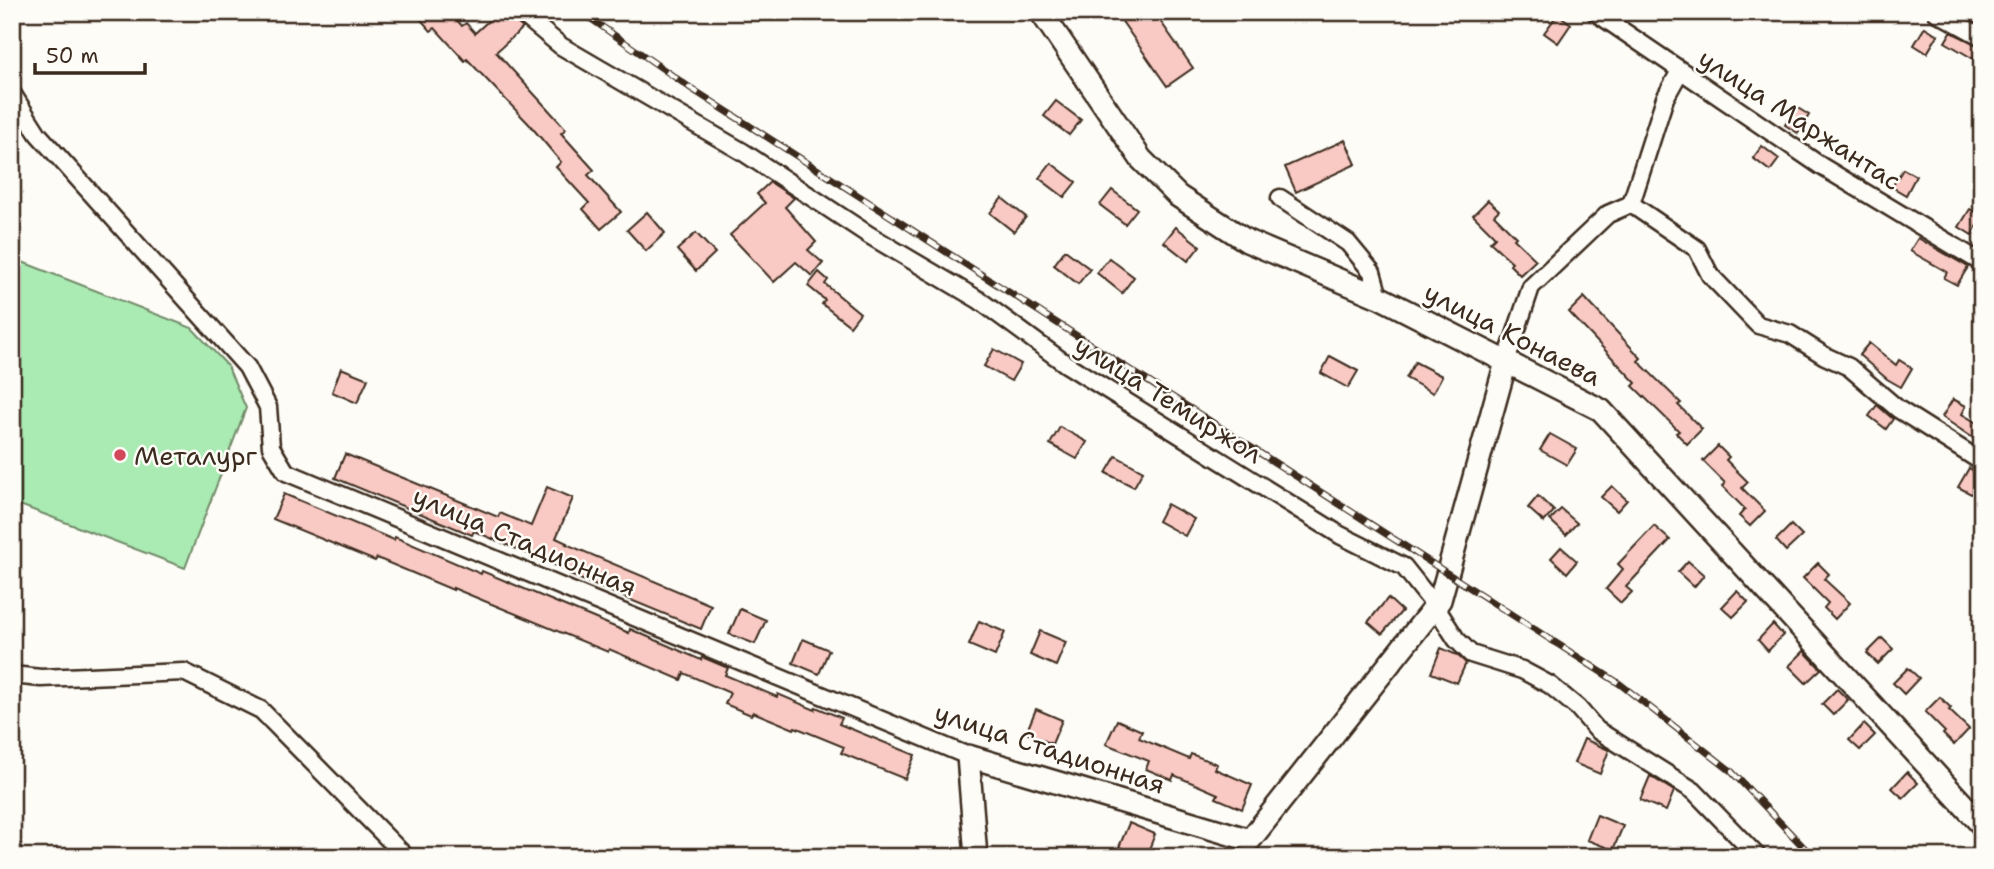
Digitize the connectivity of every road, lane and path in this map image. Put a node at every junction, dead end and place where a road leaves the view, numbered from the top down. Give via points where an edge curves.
1 (520, 12) edge
2 (1041, 12) edge
3 (1595, 12) edge
4 (1936, 12) edge
5 (1982, 37) edge
6 (1680, 71) junction
7 (12, 93) edge
8 (1280, 198) dead end
9 (1631, 205) junction
10 (1982, 263) edge
11 (1379, 297) junction
12 (1506, 362) junction
13 (1982, 462) edge
14 (1435, 606) junction
15 (12, 676) edge
16 (968, 756) junction
17 (1982, 825) edge
18 (406, 857) edge
19 (976, 857) edge
20 (1758, 857) edge

1 - 14 street, улица Темиржол via 561,46 743,152 979,300 1088,378 1340,534 1404,567
2 - 11 street, улица Конаева via 1141,159 1178,196 1247,242
3 - 6 street, улица Маржантас
4 - 5 street
6 - 9 street via 1665,99
6 - 10 street, улица Маржантас via 1821,166
7 - 16 street, улица Стадионная via 38,134 247,367 268,407 271,447 286,472
8 - 11 street via 1348,243 1372,272
9 - 12 street via 1608,214 1531,287
9 - 13 street via 1697,249 1710,275 1758,325 1790,334 1849,366 1898,409
11 - 12 street, улица Конаева
12 - 14 street, улица Стадионная
12 - 17 street, улица Конаева via 1601,410
14 - 16 street, улица Стадионная via 1250,840
14 - 20 street, улица Темиржол via 1471,654 1522,670 1550,685 1597,730 1694,791
15 - 18 street via 184,672 261,710
16 - 19 street

